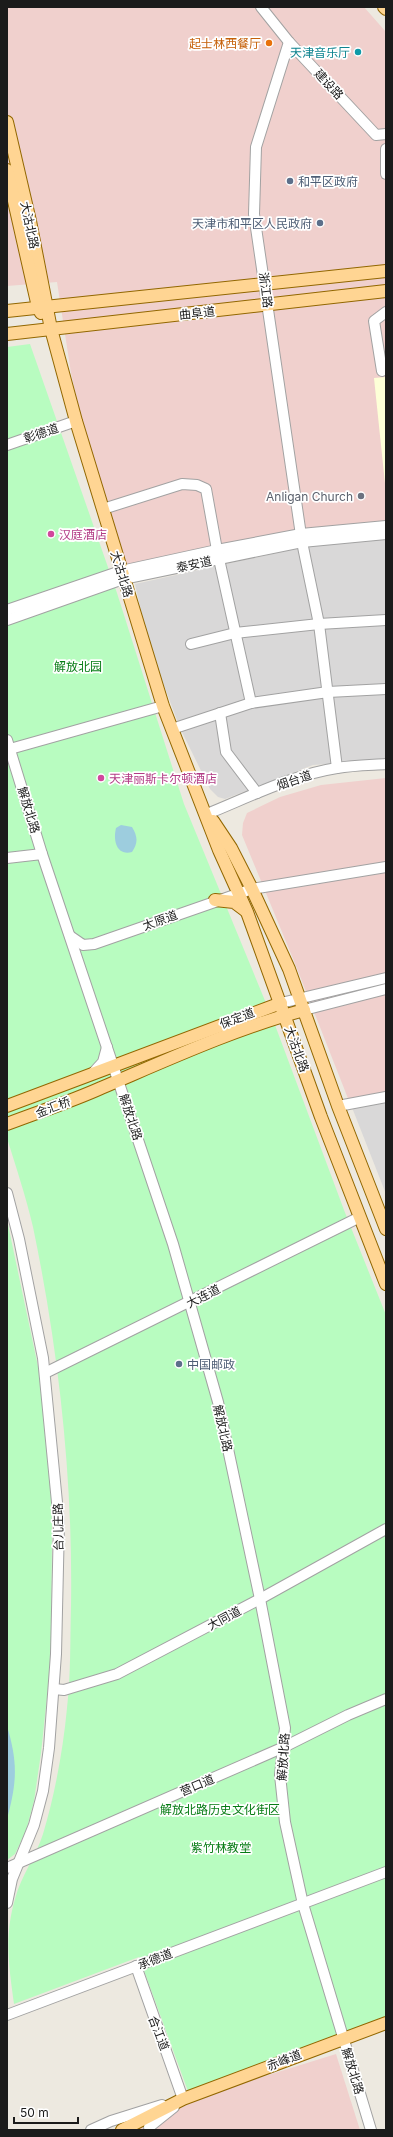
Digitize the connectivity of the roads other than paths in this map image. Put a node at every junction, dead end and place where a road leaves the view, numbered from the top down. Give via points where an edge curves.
1 (261, 7) edge
2 (289, 42) junction
3 (7, 122) edge
4 (386, 134) edge
5 (386, 149) edge
6 (7, 170) edge
7 (386, 174) edge
8 (386, 271) edge
9 (265, 283) junction
10 (386, 291) edge
11 (267, 305) junction
12 (42, 306) junction
13 (7, 311) edge
14 (386, 312) edge
15 (51, 329) junction
16 (7, 334) edge
17 (382, 371) dead end
18 (76, 421) junction
19 (7, 445) edge
20 (103, 509) junction
21 (386, 526) edge
22 (386, 534) edge
23 (302, 538) junction
24 (218, 554) junction
25 (122, 575) junction
26 (7, 610) edge
27 (7, 620) edge
28 (386, 620) edge
29 (319, 624) junction
30 (235, 633) junction
31 (191, 644) dead end
32 (386, 689) edge
33 (328, 692) junction
34 (251, 703) junction
35 (163, 706) junction
36 (220, 713) junction
37 (172, 729) junction
38 (9, 745) edge
39 (386, 764) edge
40 (337, 768) junction
41 (257, 794) junction
42 (207, 814) junction
43 (42, 854) junction
44 (7, 858) edge
45 (386, 868) edge
46 (252, 889) junction
47 (239, 893) junction
48 (215, 900) junction
49 (247, 912) junction
50 (70, 936) junction
51 (289, 969) junction
52 (386, 978) edge
53 (386, 989) edge
54 (299, 997) junction
55 (284, 1009) junction
56 (304, 1010) junction
57 (256, 1024) junction
58 (314, 1038) junction
59 (294, 1039) junction
60 (106, 1043) junction
61 (114, 1065) junction
62 (92, 1074) junction
63 (119, 1080) junction
64 (99, 1089) joint
65 (386, 1097) edge
66 (7, 1106) edge
67 (338, 1106) junction
68 (7, 1124) edge
69 (7, 1193) edge
70 (360, 1217) junction
71 (386, 1229) edge
72 (386, 1284) edge
73 (191, 1303) junction
74 (45, 1373) junction
75 (386, 1529) edge
76 (260, 1599) junction
77 (54, 1689) junction
78 (386, 1699) edge
79 (284, 1747) junction
80 (34, 1825) junction
81 (50, 1848) junction
82 (19, 1861) junction
83 (386, 1866) edge
84 (7, 1868) edge
85 (386, 1872) edge
86 (7, 1903) edge
87 (303, 1904) junction
88 (136, 1966) junction
89 (7, 2015) edge
90 (386, 2023) edge
91 (343, 2038) junction
92 (183, 2099) junction
93 (151, 2128) edge
94 (91, 2130) edge
95 (122, 2130) edge
96 (370, 2130) edge

1 - 2 street, 建设路
2 - 4 street, 建设路 via 376,135
2 - 9 street, 浙江路 via 256,147 254,214
3 - 12 main road, 大沽北路 via 30,221
5 - 7 street
6 - 12 main road, 大沽北路
8 - 9 main road, 曲阜道
9 - 11 street, 浙江路
9 - 12 main road, 曲阜道
10 - 11 main road, 曲阜道
11 - 15 main road, 曲阜道
11 - 23 street, 浙江路
12 - 13 main road, 曲阜道
12 - 15 main road, 大沽北路
14 - 17 street via 374,321
15 - 16 main road, 曲阜道
15 - 18 main road, 大沽北路
18 - 19 street, 彰德道
18 - 20 main road, 大沽北路
20 - 24 street via 182,484 196,485 206,489
20 - 25 main road, 大沽北路
21 - 23 street, 泰安道
22 - 23 street, 泰安道
23 - 24 street, 泰安道
23 - 29 street, 浙江路
24 - 25 street, 泰安道
24 - 30 street
25 - 26 street, 泰安道
25 - 27 street, 泰安道
25 - 35 main road, 大沽北路
28 - 29 street
29 - 30 street
29 - 33 street, 浙江路
30 - 31 street
30 - 34 street
32 - 33 street
33 - 34 street
33 - 40 street, 浙江路
34 - 36 street
35 - 37 main road, 大沽北路
35 - 38 street
36 - 37 street
36 - 41 street via 226,752
37 - 42 main road, 大沽北路
38 - 43 street, 解放北路
39 - 40 street, 烟台道
40 - 41 street, 烟台道 via 296,779
41 - 42 street, 烟台道
42 - 46 main road, 大沽北路 via 231,848
42 - 47 main road, 大沽北路
43 - 44 street
43 - 50 street, 解放北路
45 - 46 street, 太原道
46 - 47 street, 太原道
46 - 51 main road, 大沽北路
47 - 48 street, 太原道
47 - 49 main road, 大沽北路
48 - 49 main road via 234,902
48 - 50 street, 太原道 via 94,944 83,945
49 - 55 main road, 大沽北路
50 - 60 street, 解放北路
51 - 54 main road, 大沽北路
51 - 55 main road via 291,985
52 - 54 street, 保定道
53 - 56 street, 保定道
54 - 55 street, 保定道
54 - 56 main road, 大沽北路
55 - 56 main road, 保定道
55 - 57 main road, 保定道
55 - 58 main road via 300,1020
55 - 59 main road, 大沽北路
55 - 61 main road, 保定道 via 253,1012
56 - 58 main road, 大沽北路
57 - 59 main road via 279,1026
57 - 63 main road, 保定道
58 - 67 main road, 大沽北路
59 - 70 main road, 大沽北路
60 - 61 street, 解放北路
60 - 62 street via 105,1058
61 - 62 main road, 保定道
61 - 63 street, 解放北路
62 - 66 main road, 金汇桥
63 - 64 main road, 保定道
63 - 73 street, 解放北路
64 - 68 main road, 金汇桥
65 - 67 street
67 - 71 main road, 大沽北路
69 - 74 street, 台儿庄路 via 19,1239
70 - 72 main road, 大沽北路
70 - 73 street, 大连道
73 - 74 street, 大连道
73 - 76 street, 解放北路 via 218,1402
74 - 77 street, 台儿庄路 via 59,1523
75 - 76 street, 大同道
76 - 77 street, 大同道 via 117,1674 64,1690
76 - 79 street, 解放北路 via 285,1728
77 - 80 street, 台儿庄路 via 43,1792
78 - 79 street, 营口道
79 - 81 street, 营口道
79 - 87 street, 解放北路 via 280,1764 281,1794
80 - 81 street via 36,1843 41,1847
80 - 82 street, 台儿庄路
81 - 82 street, 营口道
82 - 84 street, 营口道
82 - 86 street, 台儿庄路
83 - 87 street, 承德道 via 316,1894
85 - 87 street, 承德道
87 - 88 street, 承德道
87 - 91 street, 解放北路
88 - 89 street, 承德道
88 - 92 street, 合江道
90 - 91 main road, 赤峰道
91 - 92 main road, 赤峰道
91 - 96 street, 解放北路
92 - 93 street
92 - 94 street, 赤峰道 via 111,2121
92 - 95 main road

